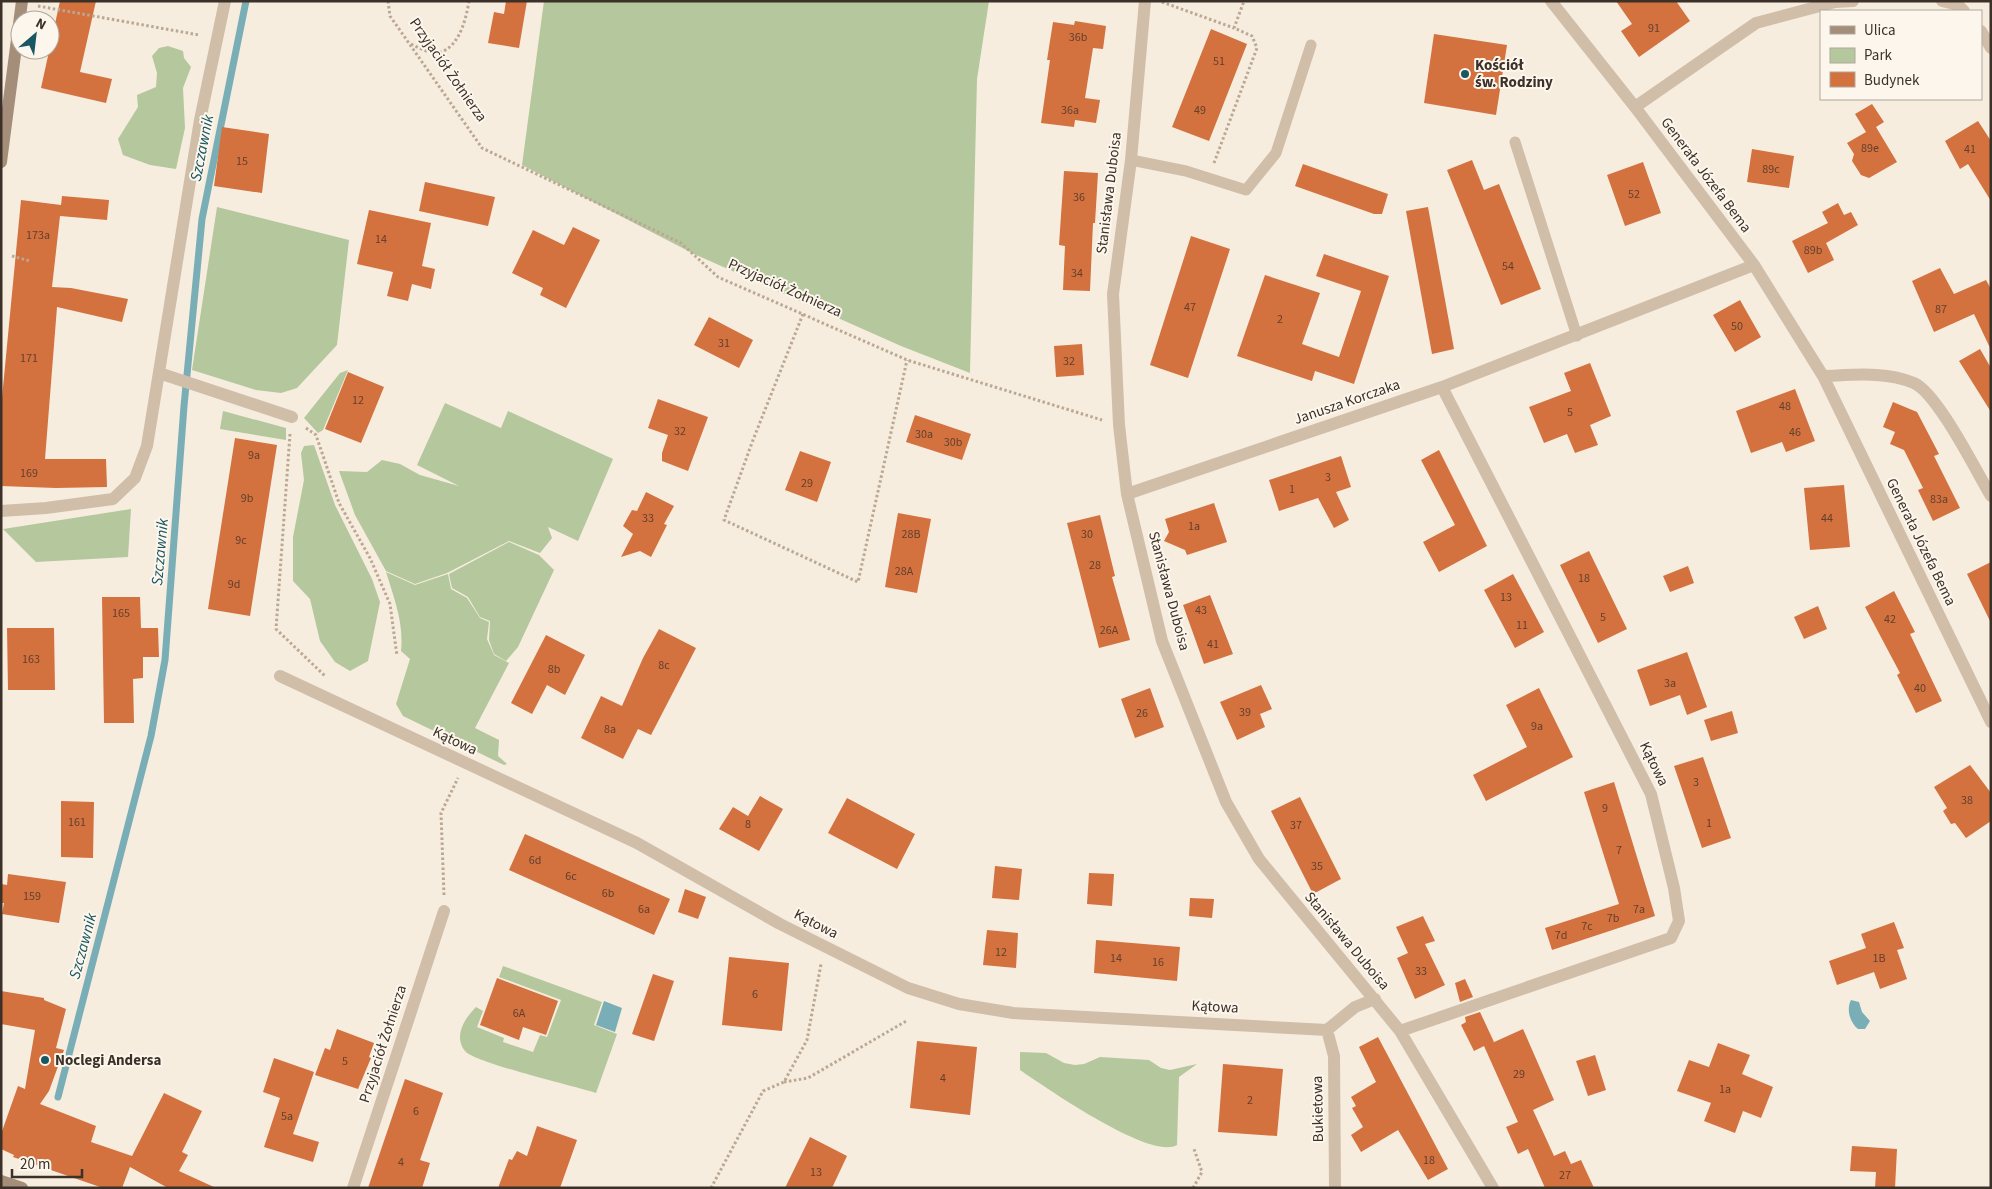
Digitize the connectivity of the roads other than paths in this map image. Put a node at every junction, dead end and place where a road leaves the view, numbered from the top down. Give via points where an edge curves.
1 (225, 1) edge
2 (1145, 1) edge
3 (1551, 1) edge
4 (1853, 1) edge
5 (1942, 1) edge
6 (22, 2) edge
7 (1963, 10) edge
8 (1982, 33) edge
9 (1311, 45) dead end
10 (1991, 48) edge
11 (1635, 107) junction
12 (1515, 142) dead end
13 (1131, 160) junction
14 (1, 162) edge
15 (1754, 265) junction
16 (1577, 336) junction
17 (159, 373) junction
18 (1823, 376) junction
19 (1442, 387) junction
20 (292, 417) road end
21 (1127, 494) junction
22 (1991, 496) edge
23 (1, 511) edge
24 (280, 676) dead end
25 (1991, 722) edge
26 (444, 911) road end
27 (1375, 1000) junction
28 (1327, 1030) junction
29 (1400, 1031) junction
30 (1, 1181) edge
31 (22, 1188) edge
32 (353, 1188) edge
33 (1335, 1188) edge
34 (1493, 1188) edge

1 - 17 street via 200,120
2 - 13 street, Stanisława Duboisa
3 - 11 street, Generała Józefa Bema
4 - 11 street via 1835,2 1756,23
5 - 7 street via 1958,5
6 - 14 street
8 - 10 street
9 - 13 lane via 1276,153 1246,190
11 - 15 street, Generała Józefa Bema
12 - 16 lane
13 - 21 street, Stanisława Duboisa via 1113,294 1119,425
15 - 16 street, Janusza Korczaka
15 - 18 street, Generała Józefa Bema
16 - 19 street, Janusza Korczaka
17 - 20 street
17 - 23 street via 147,446 135,478 113,499
18 - 22 street via 1874,374 1914,384 1932,398
18 - 25 street, Generała Józefa Bema
19 - 21 street, Janusza Korczaka
19 - 29 street, Kątowa via 1651,794 1679,921 1671,938
21 - 27 street, Stanisława Duboisa via 1162,641 1226,802 1258,859
24 - 28 street, Kątowa via 637,843 827,948 908,988 959,1004 1014,1013
26 - 32 street, Przyjaciół Żołnierza
27 - 28 street via 1355,1007
27 - 29 street, Stanisława Duboisa
28 - 33 street, Bukietowa via 1334,1056
29 - 34 street, Stanisława Duboisa
30 - 31 street

